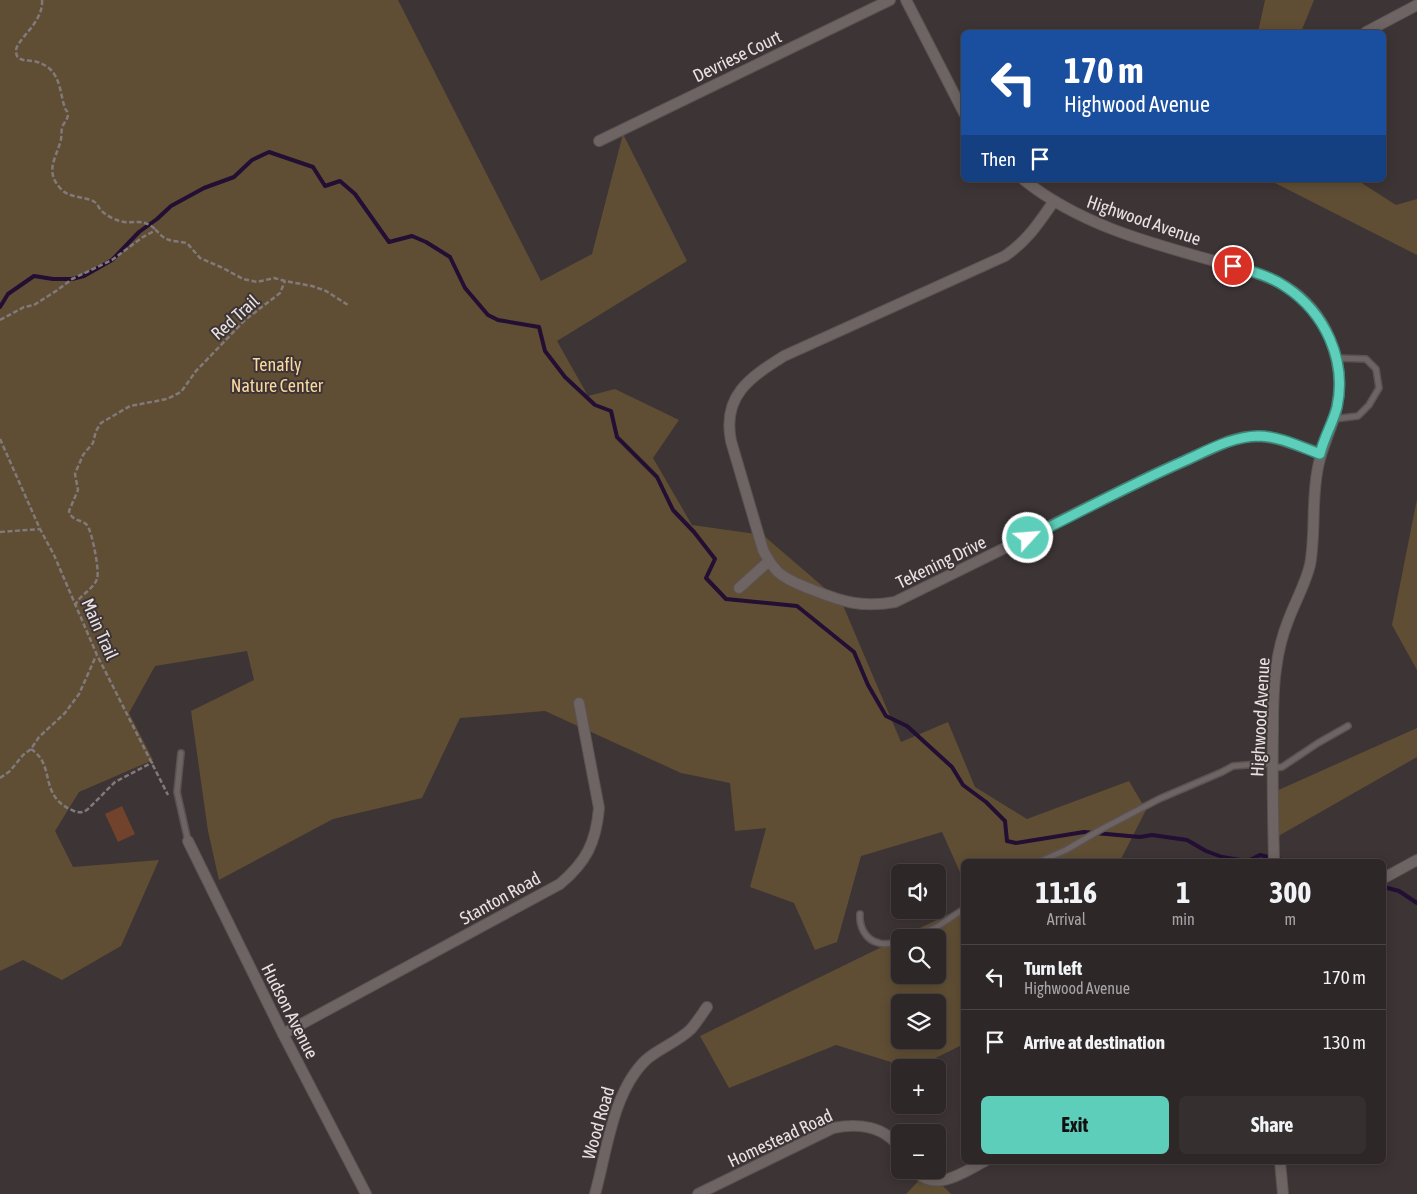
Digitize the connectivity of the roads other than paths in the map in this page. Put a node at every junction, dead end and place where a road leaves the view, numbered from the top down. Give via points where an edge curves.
1 (890, 0) edge
2 (906, 0) edge
3 (1417, 5) edge
4 (1370, 30) edge
5 (961, 107) edge
6 (599, 140) dead end
7 (1027, 182) edge
8 (1054, 201) junction
9 (1336, 358) junction
10 (1333, 419) junction
11 (1320, 454) junction
12 (769, 561) junction
13 (739, 588) dead end
14 (579, 703) dead end
15 (1348, 726) dead end
16 (181, 754) dead end
17 (1272, 766) junction
18 (188, 841) joint
19 (1046, 859) edge
20 (1274, 859) edge
21 (1417, 860) edge
22 (1386, 877) edge
23 (961, 911) edge
24 (860, 914) dead end
25 (933, 929) edge
26 (891, 943) edge
27 (707, 1007) dead end
28 (283, 1034) junction
29 (891, 1139) edge
30 (979, 1164) edge
31 (1280, 1164) edge
32 (926, 1179) edge
33 (366, 1194) edge
34 (595, 1194) edge
35 (698, 1194) edge
36 (1283, 1194) edge

1 - 6 street, Devriese Court
2 - 5 street
3 - 4 street
7 - 8 street, Highwood Avenue
8 - 9 street, Highwood Avenue via 1105,227 1263,275 1285,286 1315,313 1325,328
8 - 12 street, Tekening Drive via 1032,234 1005,256 784,356 738,393 732,404 728,429
9 - 10 street, Highwood Avenue via 1339,388
9 - 10 lane via 1366,359 1376,369 1379,388 1358,416
10 - 11 street, Highwood Avenue
11 - 12 street, Tekening Drive via 1260,436 1229,441 896,602 868,605 841,601 792,582
11 - 17 street, Highwood Avenue via 1315,481 1310,566 1288,622 1276,670
12 - 13 street
14 - 28 street, Stanton Road via 599,808 592,843 574,872 560,884
15 - 17 lane via 1282,767
16 - 18 lane via 177,792
17 - 19 lane via 1233,766
17 - 20 street, Highwood Avenue
18 - 28 street, Hudson Avenue
21 - 22 street
23 - 25 lane
24 - 26 lane via 864,932 879,944
27 - 34 street, Wood Road via 691,1030 647,1059 625,1087
28 - 33 street, Hudson Avenue
29 - 35 street, Homestead Road via 861,1125 840,1126
30 - 32 street via 948,1180
31 - 36 street

